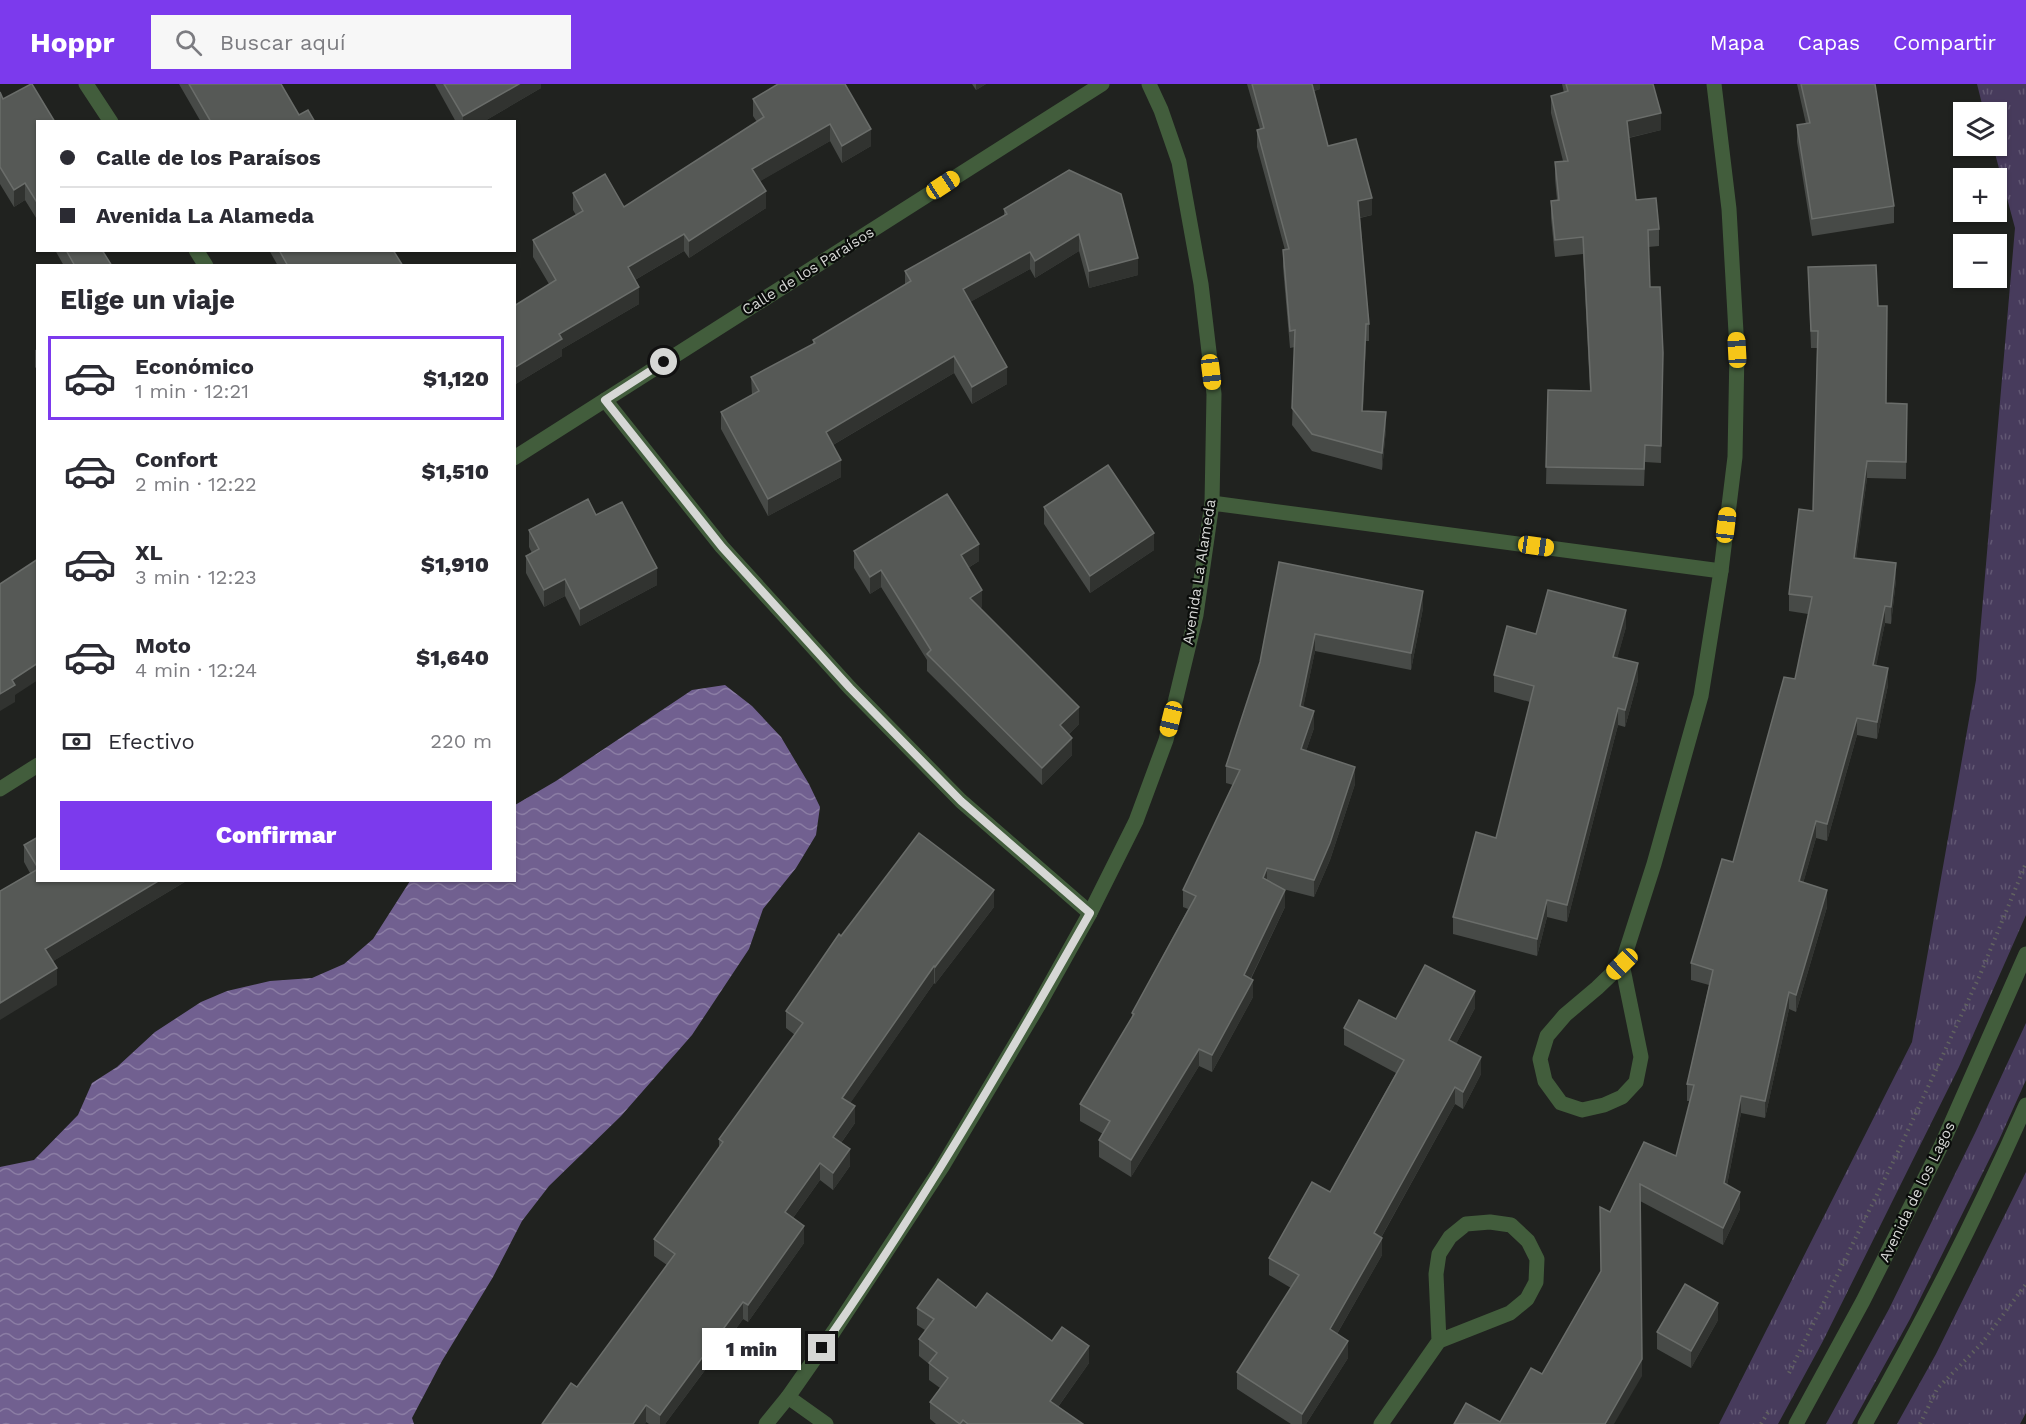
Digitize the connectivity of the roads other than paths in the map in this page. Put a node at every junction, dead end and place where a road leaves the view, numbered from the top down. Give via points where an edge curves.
1 (86, 84) edge
2 (1101, 84) edge
3 (1149, 84) edge
4 (1714, 84) edge
5 (110, 120) edge
6 (605, 400) junction
7 (516, 457) edge
8 (1212, 503) junction
9 (1721, 571) junction
10 (36, 766) edge
11 (0, 789) edge
12 (1090, 913) junction
13 (2026, 954) edge
14 (1622, 964) junction
15 (2026, 1105) edge
16 (1439, 1341) junction
17 (788, 1397) junction
18 (766, 1424) edge
19 (826, 1424) edge
20 (1381, 1424) edge
21 (1796, 1424) edge
22 (1865, 1424) edge

1 - 5 street
2 - 6 street, Calle de los Paraísos
3 - 8 street, Avenida La Alameda via 1179,162 1201,284 1214,394
4 - 9 street via 1729,209 1737,350 1735,457
6 - 7 street, Calle de los Paraísos
6 - 12 street via 722,547 850,688 961,801
8 - 9 street
8 - 12 street, Avenida La Alameda via 1196,615 1166,740 1136,821
9 - 14 street via 1701,696
10 - 11 street
12 - 17 street, Avenida La Alameda via 942,1167
13 - 21 street, Avenida de los Lagos via 1942,1144
14 - 14 street via 1547,1036 1540,1059 1545,1081 1561,1103 1582,1110 1604,1105 1622,1097 1636,1082 1641,1058
15 - 22 street via 1911,1343
16 - 16 street via 1510,1313 1527,1299 1536,1282 1537,1259 1528,1241 1511,1225 1467,1224 1450,1237 1439,1254
16 - 20 street
17 - 18 street, Avenida La Alameda
17 - 19 street

